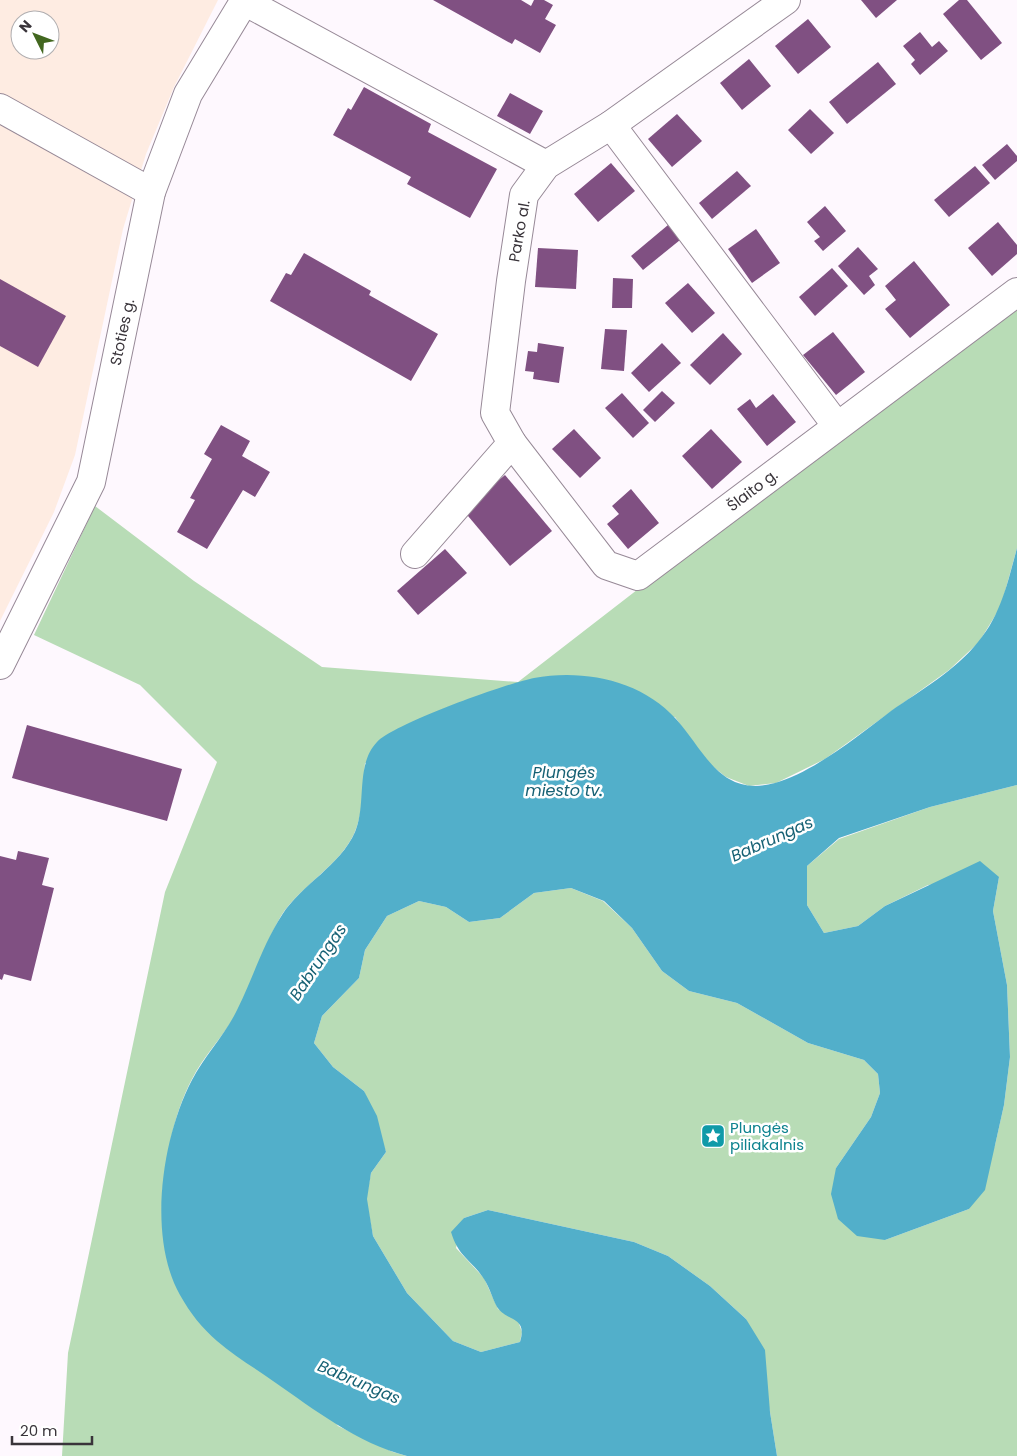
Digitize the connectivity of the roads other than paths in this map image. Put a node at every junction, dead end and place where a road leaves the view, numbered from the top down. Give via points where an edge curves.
1 (786, 0) edge
2 (244, 1) edge
3 (0, 108) edge
4 (611, 126) junction
5 (546, 165) junction
6 (151, 192) junction
7 (1017, 292) edge
8 (837, 426) junction
9 (512, 443) junction
10 (415, 554) dead end
11 (0, 665) edge

1 - 4 street, Parko al.
2 - 5 street
2 - 6 street, Stoties g. via 188,94
3 - 6 street
4 - 5 street, Parko al.
4 - 8 street
5 - 9 street, Parko al. via 524,195 511,281 495,413
6 - 11 street, Stoties g. via 91,482
7 - 8 street, Šlaito g.
8 - 9 street, Šlaito g. via 638,576 606,564
9 - 10 street

